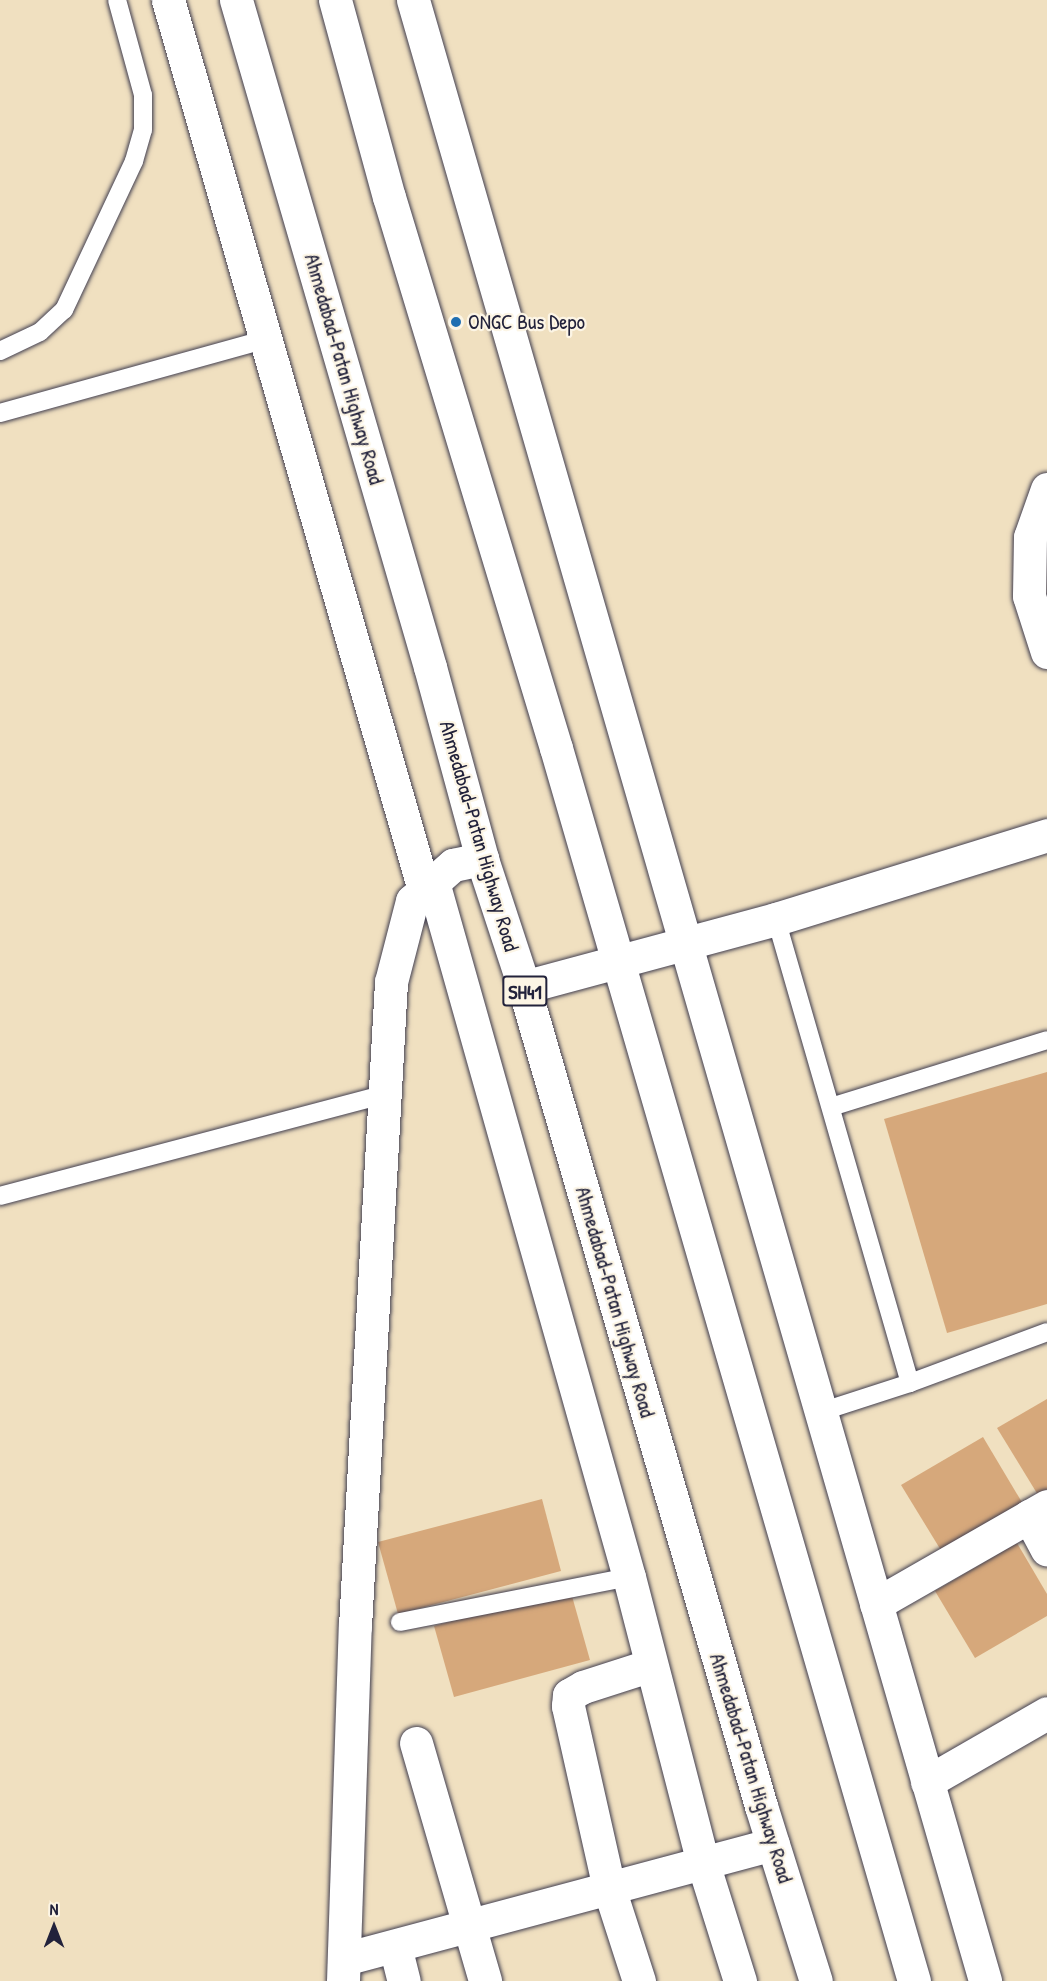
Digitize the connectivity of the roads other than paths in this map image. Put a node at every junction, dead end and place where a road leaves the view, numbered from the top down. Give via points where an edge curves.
1 (117, 0) edge
2 (168, 0) edge
3 (236, 0) edge
4 (335, 0) edge
5 (413, 0) edge
6 (267, 339) junction
7 (0, 351) edge
8 (0, 414) edge
9 (1047, 489) edge
10 (1047, 652) edge
11 (1047, 835) edge
12 (482, 859) junction
13 (429, 886) junction
14 (776, 919) junction
15 (685, 943) junction
16 (618, 960) junction
17 (524, 987) junction
18 (1047, 1040) edge
19 (385, 1094) junction
20 (831, 1107) junction
21 (0, 1196) edge
22 (1047, 1332) edge
23 (910, 1383) junction
24 (820, 1412) junction
25 (1038, 1511) edge
26 (1047, 1550) edge
27 (629, 1577) junction
28 (876, 1604) junction
29 (400, 1622) dead end
30 (651, 1665) junction
31 (1047, 1713) edge
32 (416, 1743) dead end
33 (927, 1782) junction
34 (773, 1844) junction
35 (703, 1863) junction
36 (609, 1888) junction
37 (469, 1925) junction
38 (395, 1946) junction
39 (344, 1970) edge
40 (404, 1981) edge
41 (485, 1981) edge
42 (639, 1981) edge
43 (740, 1981) edge
44 (816, 1981) edge
45 (914, 1981) edge
46 (985, 1981) edge

1 - 7 lane via 143,95 143,130 134,161 64,310 40,332
2 - 6 street
3 - 12 street, Ahmedabad-Patan Highway Road / SH41 via 427,655
4 - 16 street via 389,197
5 - 15 street
6 - 8 lane
6 - 13 street
9 - 10 street via 1030,537 1029,596
11 - 14 street
12 - 13 street via 453,865
12 - 17 street, Ahmedabad-Patan Highway Road / SH41
13 - 19 street via 412,901 391,982
13 - 27 street
14 - 15 street
14 - 20 lane
15 - 16 street
15 - 24 street
16 - 17 street
16 - 45 street
17 - 34 street, Ahmedabad-Patan Highway Road / SH41
18 - 20 lane
19 - 21 lane
19 - 39 street via 355,1626
20 - 23 lane
22 - 23 lane
23 - 24 lane
24 - 28 street
25 - 26 street
25 - 28 street
27 - 29 lane
27 - 30 street
28 - 33 street
30 - 35 street
30 - 36 street via 569,1695 568,1714
31 - 33 street
32 - 37 street
33 - 46 street
34 - 35 street
34 - 44 street, Ahmedabad-Patan Highway Road / SH41
35 - 36 street
35 - 43 street
36 - 37 street
36 - 42 street
37 - 38 street
37 - 41 street
38 - 39 street
38 - 40 street

